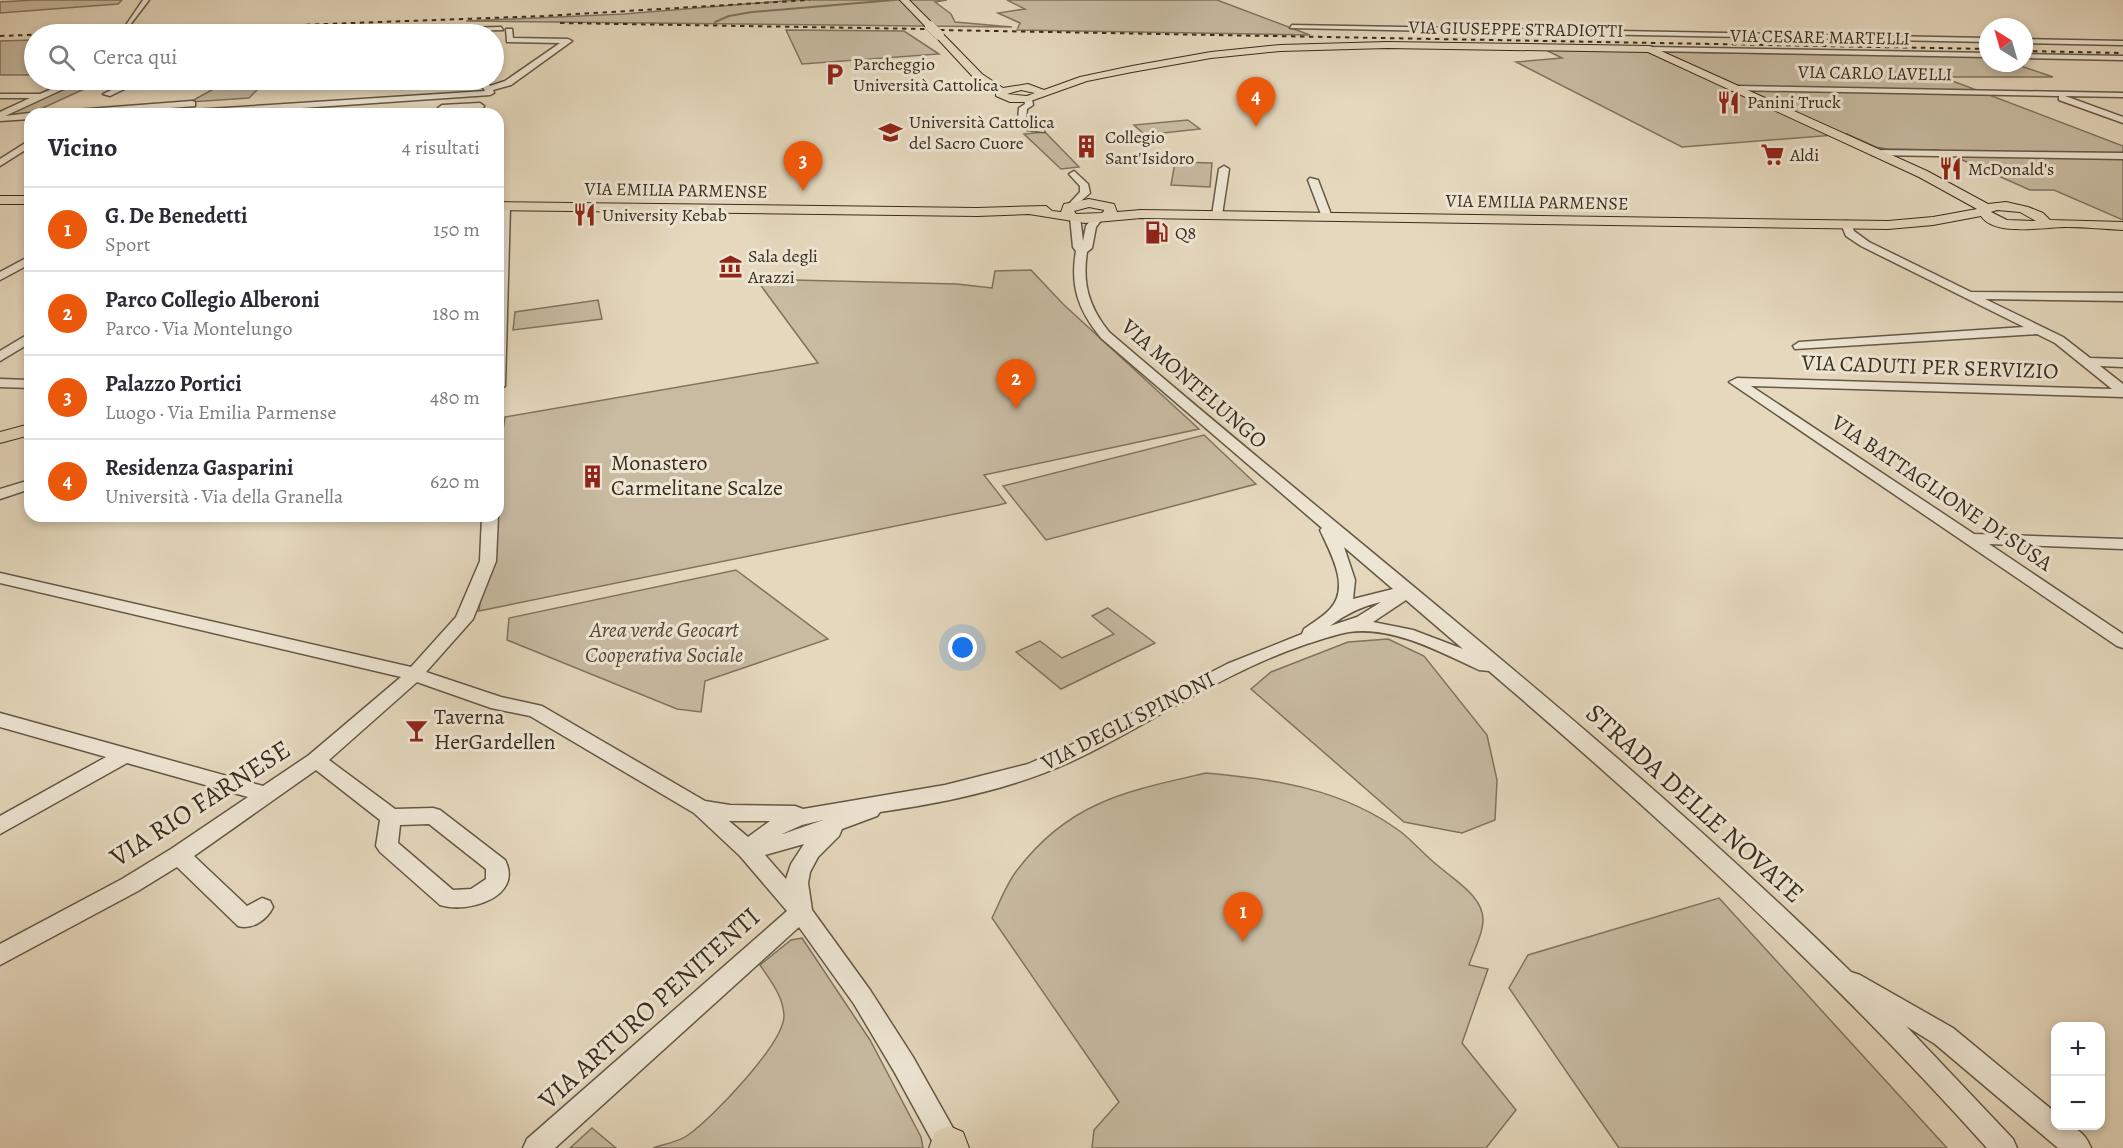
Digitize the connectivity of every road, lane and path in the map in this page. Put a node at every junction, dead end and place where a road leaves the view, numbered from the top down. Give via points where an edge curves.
1 (146, 0) edge
2 (904, 1) edge
3 (128, 24) dead end
4 (1292, 27) dead end
5 (504, 30) edge
6 (1979, 40) edge
7 (2033, 41) edge
8 (2123, 42) edge
9 (1650, 49) junction
10 (1979, 55) edge
11 (2033, 56) edge
12 (2121, 59) edge
13 (976, 73) junction
14 (1084, 79) junction
15 (504, 85) edge
16 (1024, 87) junction
17 (1735, 88) junction
18 (56, 90) edge
19 (116, 90) edge
20 (490, 91) joint
21 (1001, 91) junction
22 (2048, 93) junction
23 (107, 94) dead end
24 (1042, 94) junction
25 (2123, 95) edge
26 (0, 96) edge
27 (42, 96) junction
28 (1029, 99) junction
29 (392, 100) junction
30 (87, 104) dead end
31 (81, 108) edge
32 (143, 108) edge
33 (243, 108) edge
34 (260, 108) edge
35 (384, 108) edge
36 (478, 108) edge
37 (24, 116) edge
38 (0, 117) edge
39 (2123, 120) edge
40 (1041, 130) dead end
41 (24, 147) edge
42 (1875, 153) junction
43 (2123, 156) edge
44 (0, 163) edge
45 (1224, 169) dead end
46 (1074, 174) dead end
47 (1923, 174) junction
48 (1313, 180) dead end
49 (1085, 193) junction
50 (0, 200) edge
51 (24, 200) edge
52 (504, 206) edge
53 (2009, 207) junction
54 (1984, 210) junction
55 (2026, 210) junction
56 (1072, 211) junction
57 (1103, 211) junction
58 (1217, 215) junction
59 (1328, 217) junction
60 (1933, 222) junction
61 (2009, 224) junction
62 (2042, 224) junction
63 (1888, 225) junction
64 (2123, 226) edge
65 (1849, 229) junction
66 (1082, 250) junction
67 (1897, 259) junction
68 (24, 263) edge
69 (0, 277) edge
70 (1969, 295) junction
71 (2123, 297) edge
72 (2038, 330) junction
73 (24, 341) edge
74 (1799, 346) dead end
75 (0, 357) edge
76 (2086, 362) junction
77 (2123, 363) edge
78 (1736, 382) joint
79 (0, 383) edge
80 (24, 384) edge
81 (2123, 392) edge
82 (24, 431) edge
83 (0, 438) edge
84 (24, 486) edge
85 (0, 494) edge
86 (490, 522) edge
87 (1326, 526) junction
88 (1969, 538) junction
89 (2123, 544) edge
90 (0, 578) edge
91 (1406, 592) junction
92 (1338, 612) junction
93 (1350, 626) junction
94 (1294, 642) junction
95 (2123, 642) edge
96 (414, 675) junction
97 (1507, 676) junction
98 (0, 720) edge
99 (125, 755) junction
100 (316, 760) junction
101 (267, 795) junction
102 (889, 803) junction
103 (701, 808) junction
104 (812, 813) junction
105 (391, 817) junction
106 (844, 822) junction
107 (0, 826) edge
108 (748, 850) junction
109 (179, 855) junction
110 (262, 907) dead end
111 (801, 912) junction
112 (0, 955) edge
113 (1834, 971) junction
114 (949, 1147) edge
115 (536, 1148) edge
116 (2004, 1148) edge
117 (2078, 1148) edge

1 - 3 street
2 - 13 main road, bridge
4 - 6 street
5 - 15 street via 510,40 568,41
7 - 8 street
9 - 10 street, VIA CESARE MARTELLI
9 - 14 main road, VIA GIUSEPPE STRADIOTTI via 1309,47 1203,56
9 - 17 main road, VIA GIUSEPPE STRADIOTTI
11 - 12 street
13 - 16 main road
13 - 21 main road
14 - 16 main road, VIA GIUSEPPE STRADIOTTI
14 - 24 main road, VIA GIUSEPPE STRADIOTTI
16 - 21 main road, VIA GIUSEPPE STRADIOTTI
16 - 24 main road via 1038,89
17 - 22 street, VIA CARLO LAVELLI
17 - 42 main road, VIA GIUSEPPE STRADIOTTI
18 - 27 street
19 - 23 street
20 - 29 street
20 - 36 street
21 - 28 main road via 1000,95 1007,98
22 - 25 street, VIA CARLO LAVELLI
22 - 39 street
24 - 28 main road, VIA GIUSEPPE STRADIOTTI
26 - 27 street
27 - 38 street
28 - 40 street via 1022,120 1030,128
29 - 34 street
29 - 35 street
30 - 31 street
32 - 33 street via 239,100
37 - 38 street
41 - 44 street
42 - 43 street
42 - 47 main road, VIA GIUSEPPE STRADIOTTI
45 - 58 street
46 - 49 street via 1082,181
47 - 53 main road, VIA GIUSEPPE STRADIOTTI
47 - 54 main road, VIA GIUSEPPE STRADIOTTI via 1972,199
48 - 59 street
49 - 56 street
49 - 57 street
50 - 51 main road
52 - 56 main road, VIA EMILIA PARMENSE
53 - 54 main road, VIA EMILIA PARMENSE
53 - 55 main road
54 - 60 main road, VIA EMILIA PARMENSE
54 - 61 main road, VIA GIUSEPPE STRADIOTTI via 1991,218
55 - 62 main road via 2042,219
55 - 64 main road
56 - 57 main road, VIA EMILIA PARMENSE
56 - 66 street, VIA MONTELUNGO via 1078,248
57 - 58 main road, VIA EMILIA PARMENSE
57 - 66 street, VIA MONTELUNGO via 1091,226 1087,248
58 - 59 main road, VIA EMILIA PARMENSE
59 - 65 main road, VIA EMILIA PARMENSE via 1795,223
60 - 61 main road, VIA EMILIA PARMENSE
60 - 63 main road, VIA EMILIA PARMENSE
61 - 62 main road, VIA EMILIA PARMENSE
62 - 64 main road
63 - 65 main road, VIA EMILIA PARMENSE
63 - 67 street via 1876,229 1873,235
65 - 67 street
66 - 87 street, VIA MONTELUNGO via 1081,296 1091,319
67 - 70 street
68 - 69 street
70 - 71 street
70 - 72 street
72 - 74 street
72 - 76 street via 2059,340
73 - 75 street
76 - 77 street
76 - 81 street
78 - 81 street, VIA CADUTI PER SERVIZIO
78 - 88 street, VIA BATTAGLIONE DI SUSA
79 - 80 street
82 - 83 main road
84 - 85 street
86 - 96 street, VIA RIO FARNESE via 488,561 464,619
87 - 91 street, STRADA DELLE NOVATE
87 - 92 street via 1345,566 1348,585
88 - 89 street
88 - 95 street, VIA BATTAGLIONE DI SUSA
90 - 96 street
91 - 92 street, VIA DEGLI SPINONI via 1378,596
91 - 93 street, VIA DEGLI SPINONI
91 - 97 street, STRADA DELLE NOVATE
92 - 94 street, VIA DEGLI SPINONI
93 - 94 street, VIA DEGLI SPINONI
93 - 97 street via 1381,627 1426,638
94 - 102 street, VIA DEGLI SPINONI via 1212,678 1036,769
96 - 100 street, VIA RIO FARNESE
96 - 103 street via 535,711
97 - 113 street, STRADA DELLE NOVATE via 1738,879
98 - 99 street
99 - 101 street
99 - 107 street
100 - 101 street, VIA RIO FARNESE
100 - 105 street
101 - 109 street, VIA RIO FARNESE
102 - 104 street, VIA DEGLI SPINONI
102 - 106 street, VIA DEGLI SPINONI
103 - 104 street via 772,815
103 - 108 street
104 - 108 street, VIA DEGLI SPINONI via 778,826
105 - 105 street via 387,846 448,899 475,898 497,883 497,866 433,816
106 - 108 street, VIA DEGLI SPINONI
106 - 111 street via 819,840 804,862 797,879
108 - 111 street
109 - 110 street via 246,919
109 - 112 street, VIA RIO FARNESE
111 - 114 street via 862,997
111 - 115 street, VIA ARTURO PENITENTI
113 - 116 street, STRADA DELLE NOVATE
113 - 117 street via 1944,1036

